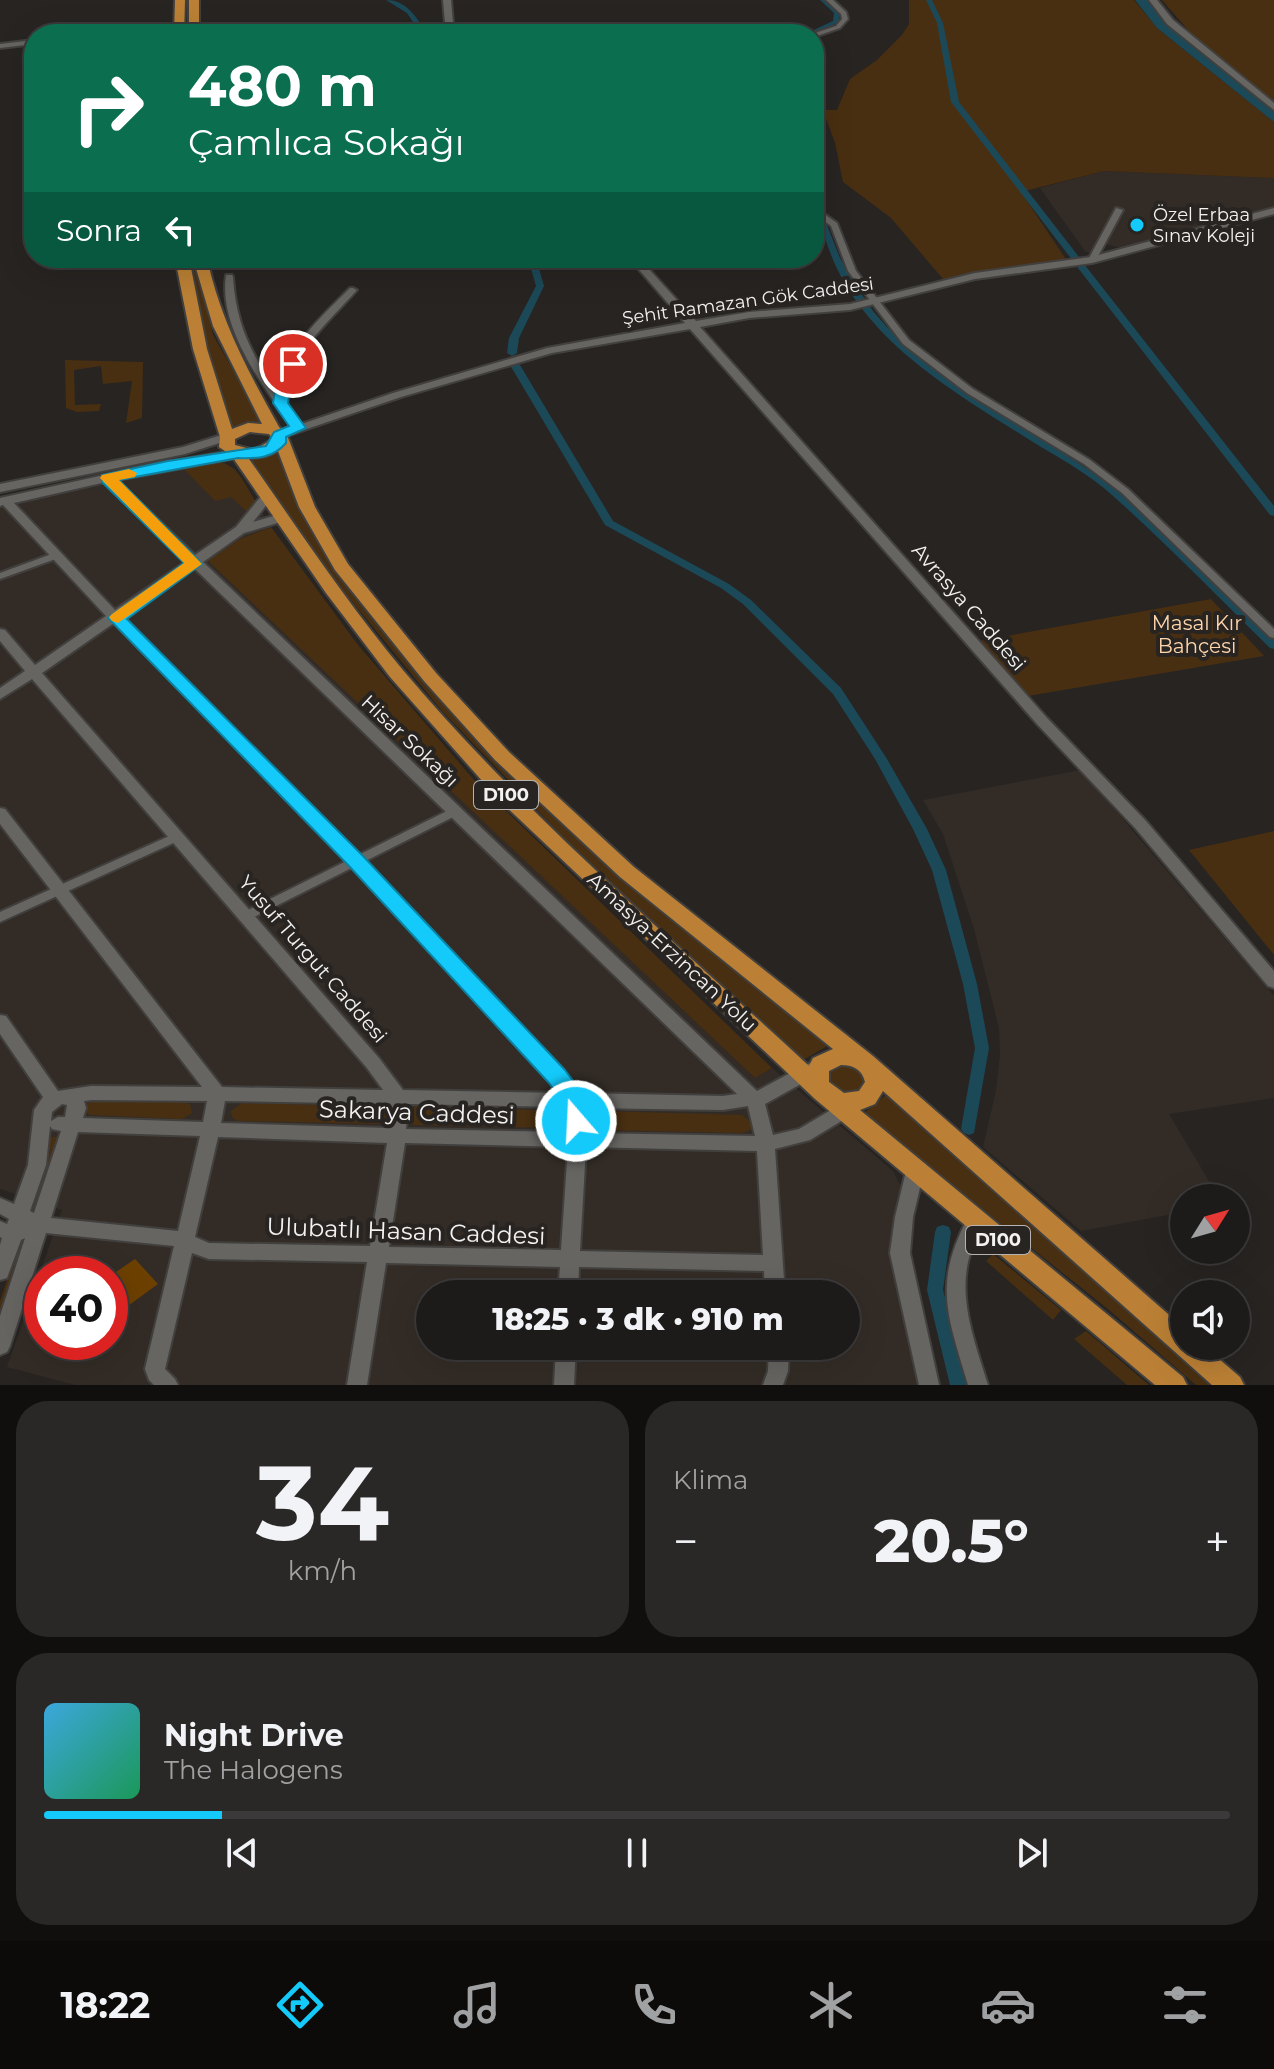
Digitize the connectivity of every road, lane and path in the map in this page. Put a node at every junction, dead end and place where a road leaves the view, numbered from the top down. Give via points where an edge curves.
1 (180, 0) edge
2 (194, 0) edge
3 (447, 0) edge
4 (829, 0) edge
5 (1153, 0) edge
6 (179, 24) edge
7 (194, 24) edge
8 (449, 24) edge
9 (824, 32) edge
10 (24, 43) edge
11 (0, 46) edge
12 (1274, 107) edge
13 (1119, 210) dead end
14 (1274, 211) edge
15 (824, 217) edge
16 (1092, 260) junction
17 (184, 268) edge
18 (202, 268) edge
19 (643, 268) edge
20 (229, 277) dead end
21 (353, 290) dead end
22 (873, 302) junction
23 (695, 326) junction
24 (280, 403) junction
25 (298, 428) junction
26 (277, 435) junction
27 (233, 446) junction
28 (108, 478) junction
29 (2, 497) edge
30 (266, 498) junction
31 (280, 518) junction
32 (240, 530) junction
33 (57, 555) junction
34 (194, 564) junction
35 (0, 576) edge
36 (116, 618) junction
37 (0, 633) edge
38 (1274, 635) edge
39 (33, 674) junction
40 (0, 695) edge
41 (455, 811) junction
42 (0, 813) edge
43 (176, 837) junction
44 (356, 861) junction
45 (63, 891) junction
46 (246, 916) junction
47 (0, 917) edge
48 (1274, 982) edge
49 (0, 1021) edge
50 (865, 1062) junction
51 (812, 1069) junction
52 (217, 1094) junction
53 (399, 1098) junction
54 (755, 1100) junction
55 (575, 1102) junction
56 (852, 1106) junction
57 (62, 1112) junction
58 (211, 1129) junction
59 (397, 1136) junction
60 (577, 1140) junction
61 (766, 1144) junction
62 (915, 1171) junction
63 (0, 1206) edge
64 (20, 1214) junction
65 (976, 1222) junction
66 (42, 1225) junction
67 (5, 1231) edge
68 (185, 1240) junction
69 (379, 1257) junction
70 (570, 1261) junction
71 (773, 1263) junction
72 (0, 1272) edge
73 (569, 1280) edge
74 (774, 1280) edge
75 (1170, 1332) edge
76 (0, 1346) edge
77 (565, 1360) edge
78 (778, 1360) edge
79 (1202, 1360) edge
80 (165, 1383) edge
81 (357, 1385) edge
82 (564, 1385) edge
83 (773, 1385) edge
84 (929, 1385) edge
85 (978, 1385) edge
86 (1174, 1385) edge
87 (1231, 1385) edge

1 - 6 highway
2 - 7 highway
3 - 8 street
4 - 9 street via 845,19
5 - 12 street via 1170,22
10 - 11 street
13 - 16 street
14 - 16 street, Şehit Ramazan Gök Caddesi
15 - 22 street via 834,225 846,260
16 - 22 street, Şehit Ramazan Gök Caddesi via 975,276
17 - 27 highway, Amasya-Erzincan Yolu / D100 via 197,343
18 - 26 highway, Amasya-Erzincan Yolu / D100 via 220,334
19 - 23 street, Avrasya Caddesi
20 - 24 street via 235,321
21 - 24 street via 300,350
22 - 23 street, Şehit Ramazan Gök Caddesi
22 - 38 street via 906,342 938,369 1125,491
23 - 25 street, Şehit Ramazan Gök Caddesi via 533,354
23 - 48 street, Avrasya Caddesi via 1042,721 1141,825
24 - 25 street
25 - 26 street, Şehit Ramazan Gök Caddesi
26 - 27 highway via 264,452
26 - 27 highway via 248,427
26 - 50 highway, Amasya-Erzincan Yolu / D100 via 341,566 483,737 662,902
27 - 28 street
27 - 29 street via 185,450
27 - 30 highway, Amasya-Erzincan Yolu / D100
28 - 29 street
28 - 34 street, Hisar Sokağı
29 - 33 street
30 - 31 highway, Amasya-Erzincan Yolu / D100
30 - 32 street
31 - 32 street
31 - 51 highway, Amasya-Erzincan Yolu / D100 via 396,673 469,756 606,891
32 - 34 street
33 - 35 street
33 - 36 street
34 - 36 street
34 - 41 street, Hisar Sokağı
36 - 39 street
36 - 44 street
37 - 39 street, Yusuf Turgut Caddesi
39 - 40 street
39 - 43 street, Yusuf Turgut Caddesi
41 - 44 street
41 - 54 street, Hisar Sokağı
42 - 45 street
43 - 45 street
43 - 46 street, Yusuf Turgut Caddesi
44 - 46 street
44 - 55 street
45 - 47 street
45 - 52 street
46 - 53 street, Yusuf Turgut Caddesi
49 - 57 street
50 - 51 highway via 838,1056
50 - 56 highway via 876,1083
50 - 75 highway, Amasya-Erzincan Yolu / D100
51 - 54 street, Sakarya Caddesi
51 - 56 highway, D100 via 823,1093
52 - 53 street, Sakarya Caddesi
52 - 57 street, Sakarya Caddesi via 91,1093
52 - 58 street
53 - 55 street, Sakarya Caddesi
53 - 59 street
54 - 55 street, Sakarya Caddesi
54 - 61 street
55 - 60 street
56 - 61 street, Sakarya Caddesi via 804,1135
56 - 62 highway, D100
57 - 58 street, Sakarya Caddesi
57 - 64 street
57 - 66 street
58 - 59 street, Sakarya Caddesi
58 - 68 street
59 - 60 street, Sakarya Caddesi
59 - 69 street
60 - 61 street, Sakarya Caddesi
60 - 70 street
61 - 71 street
62 - 65 highway, D100
62 - 84 street via 900,1253
63 - 64 street
64 - 66 street
64 - 67 street
65 - 85 street via 959,1252 954,1277
65 - 86 highway, D100
66 - 67 street
66 - 68 street, Ulubatlı Hasan Caddesi
66 - 76 street
67 - 72 street
68 - 69 street, Ulubatlı Hasan Caddesi via 209,1251
68 - 80 street via 155,1369
69 - 70 street, Ulubatlı Hasan Caddesi
69 - 81 street
70 - 71 street, Ulubatlı Hasan Caddesi
70 - 73 street
71 - 74 street
77 - 82 street
78 - 83 street
79 - 87 highway, Amasya-Erzincan Yolu / D100

